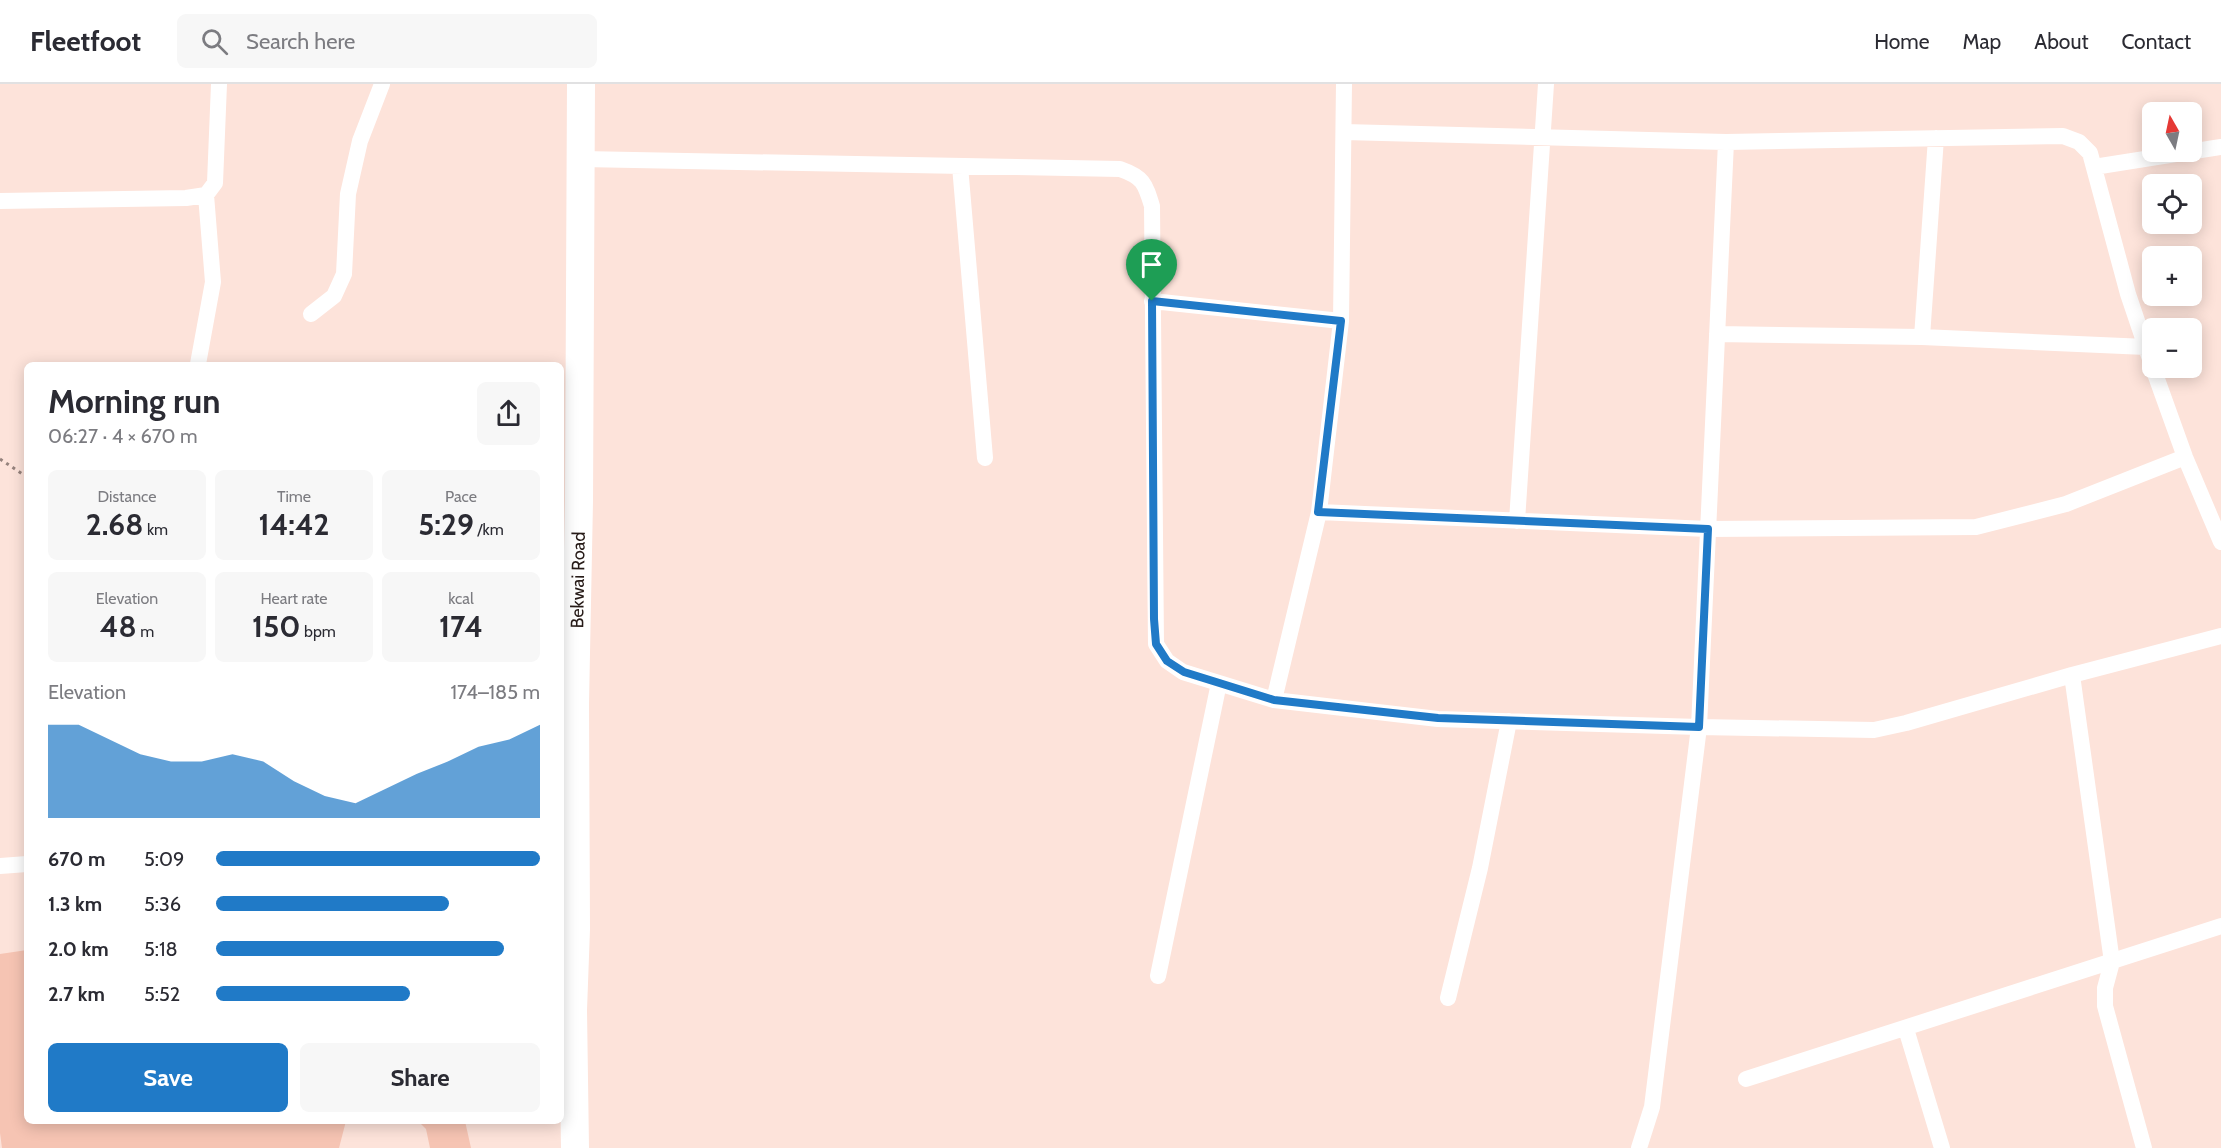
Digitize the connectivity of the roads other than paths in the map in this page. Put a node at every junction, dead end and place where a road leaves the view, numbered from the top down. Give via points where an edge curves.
1 (219, 84) edge
2 (382, 84) edge
3 (581, 84) edge
4 (1344, 84) edge
5 (1546, 84) edge
6 (1344, 132) junction
7 (1543, 137) junction
8 (1936, 138) junction
9 (1726, 142) junction
10 (2221, 147) edge
11 (582, 159) junction
12 (960, 166) junction
13 (2094, 167) junction
14 (206, 195) junction
15 (0, 201) edge
16 (1152, 301) junction
17 (311, 314) dead end
18 (1341, 321) junction
19 (1717, 334) junction
20 (2142, 335) edge
21 (1922, 337) junction
22 (2142, 347) edge
23 (198, 362) edge
24 (2157, 378) edge
25 (2185, 457) junction
26 (985, 458) dead end
27 (1318, 512) junction
28 (1516, 521) junction
29 (1708, 529) junction
30 (2221, 542) edge
31 (2221, 636) edge
32 (2072, 675) junction
33 (1219, 683) junction
34 (1274, 700) junction
35 (1509, 721) junction
36 (1699, 727) junction
37 (24, 864) edge
38 (0, 866) edge
39 (2221, 926) edge
40 (2112, 962) junction
41 (1158, 976) dead end
42 (1448, 998) dead end
43 (567, 1008) edge
44 (1906, 1029) junction
45 (1746, 1080) dead end
46 (575, 1148) edge
47 (1640, 1148) edge
48 (1941, 1148) edge
49 (2144, 1148) edge

1 - 14 street via 215,183
2 - 17 street via 360,141 348,194 344,274 334,296
3 - 11 highway, Bekwai Road
4 - 6 street
5 - 7 street
6 - 7 street
6 - 18 street
7 - 9 street
7 - 28 street
8 - 9 street
8 - 13 street via 2063,136 2079,142 2090,153
8 - 21 street
9 - 19 street
10 - 13 street
11 - 12 street
11 - 43 highway, Bekwai Road via 576,929
12 - 16 street via 1120,169 1138,176 1152,206
12 - 26 street
13 - 20 street
14 - 15 street
14 - 23 street via 213,282
16 - 18 street
16 - 33 street via 1156,644 1167,661 1184,672
18 - 27 street
19 - 21 street
19 - 29 street
21 - 22 street
24 - 25 street
25 - 29 street via 2066,504 1976,527
25 - 30 street
27 - 28 street
27 - 34 street
28 - 29 street
29 - 36 street
31 - 32 street
32 - 36 street via 1874,730
32 - 40 street
33 - 34 street
33 - 41 street
34 - 35 street via 1438,718
35 - 36 street
35 - 42 street via 1480,868
36 - 47 street via 1652,1107
37 - 38 street
39 - 40 street
40 - 44 street
40 - 49 street via 2105,1006
43 - 46 highway, Bekwai Road
44 - 45 street
44 - 48 street

